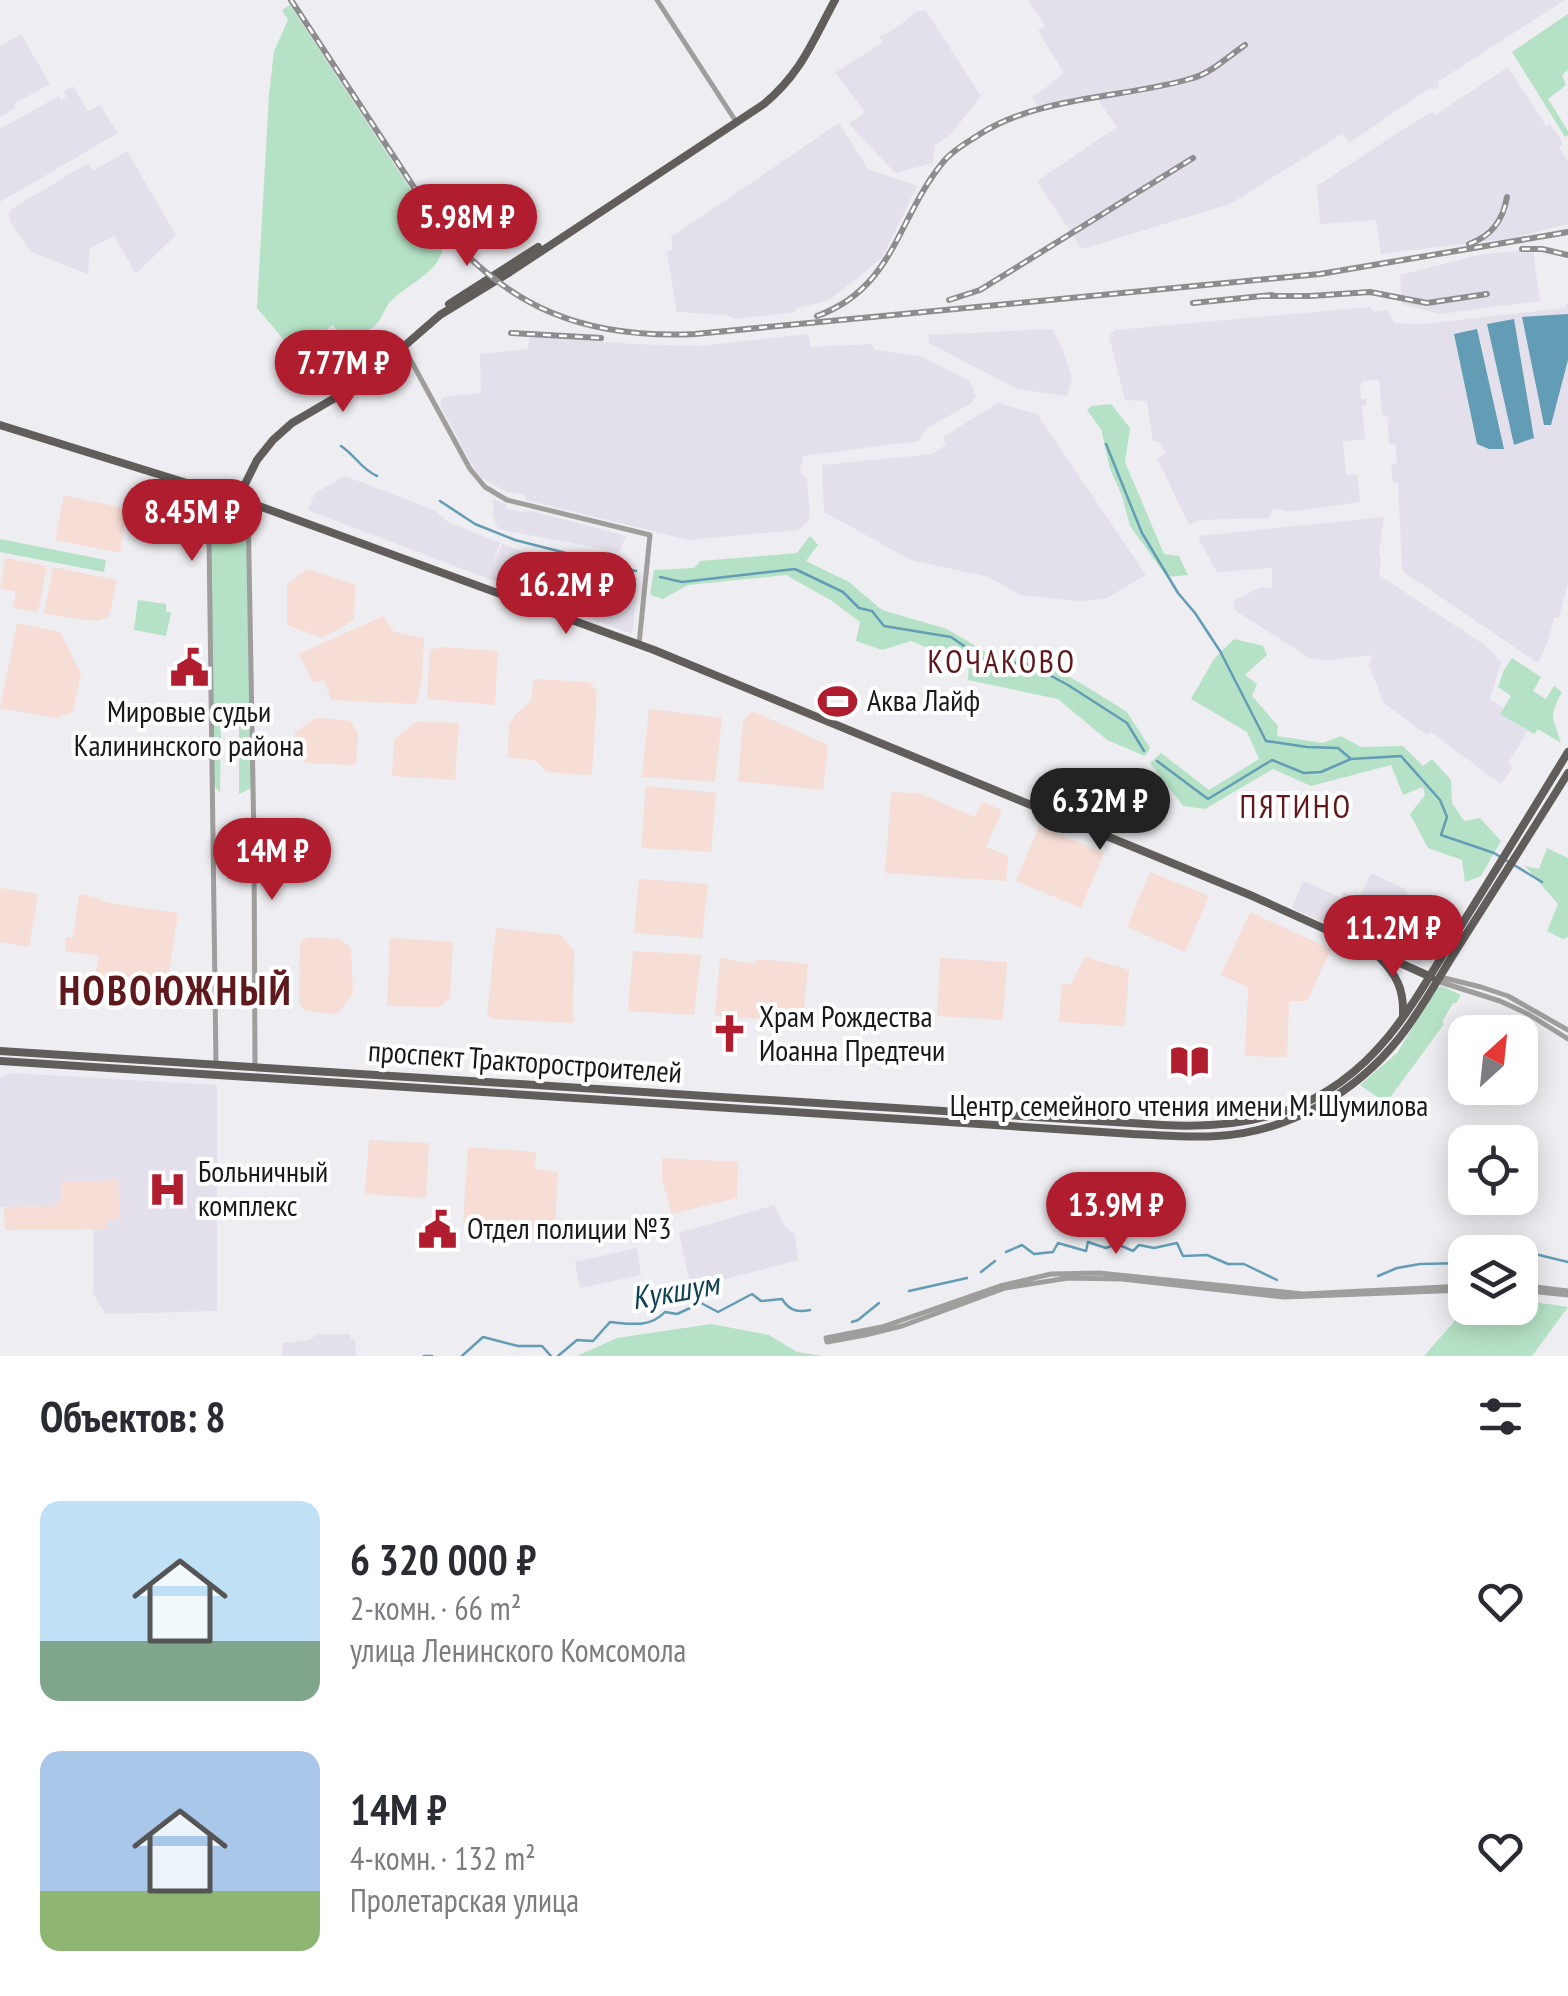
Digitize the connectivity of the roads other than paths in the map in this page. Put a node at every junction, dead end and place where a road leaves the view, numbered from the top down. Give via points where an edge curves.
1 (657, 0) edge
2 (833, 0) edge
3 (736, 122) junction
4 (401, 343) junction
5 (0, 425) edge
6 (161, 474) junction
7 (240, 499) junction
8 (639, 644) junction
9 (1568, 752) edge
10 (1568, 772) edge
11 (1527, 828) junction
12 (1372, 950) junction
13 (1435, 978) junction
14 (1530, 1011) junction
15 (1403, 1017) junction
16 (1568, 1030) edge
17 (1568, 1039) edge
18 (0, 1051) edge
19 (29, 1058) junction
20 (0, 1061) edge
21 (216, 1065) junction
22 (166, 1067) junction
23 (255, 1068) junction
24 (218, 1075) junction
25 (250, 1077) junction
26 (601, 1094) junction
27 (966, 1118) junction
28 (1448, 1289) edge
29 (1538, 1290) edge
30 (1568, 1293) edge
31 (827, 1340) dead end

1 - 3 street
2 - 3 main road via 792,74
3 - 4 main road
4 - 7 main road via 364,380 320,403 262,450
4 - 8 street via 485,487 518,504 650,535
5 - 6 main road
6 - 7 main road
6 - 21 street via 209,537
7 - 8 main road
7 - 23 street
8 - 12 main road
9 - 11 main road, проспект Тракторостроителей
10 - 11 main road, проспект Тракторостроителей
11 - 13 main road, проспект Тракторостроителей
12 - 13 main road
12 - 15 main road via 1398,980
13 - 14 street
13 - 15 main road, проспект Тракторостроителей
13 - 27 main road, проспект Тракторостроителей via 1402,1036 1365,1074 1322,1105 1263,1128 1194,1136
14 - 16 street
14 - 17 street
15 - 27 main road, проспект Тракторостроителей via 1328,1090 1246,1123
18 - 19 main road, проспект Тракторостроителей
19 - 20 main road, проспект Тракторостроителей
19 - 22 main road, проспект Тракторостроителей
21 - 22 main road, проспект Тракторостроителей
21 - 23 main road, проспект Тракторостроителей
21 - 24 main road
22 - 24 main road, проспект Тракторостроителей
23 - 25 main road
23 - 26 main road, проспект Тракторостроителей
24 - 25 main road, проспект Тракторостроителей
25 - 26 main road, проспект Тракторостроителей
26 - 27 main road, проспект Тракторостроителей
28 - 31 street via 1303,1294 1052,1274 901,1324
29 - 30 street

